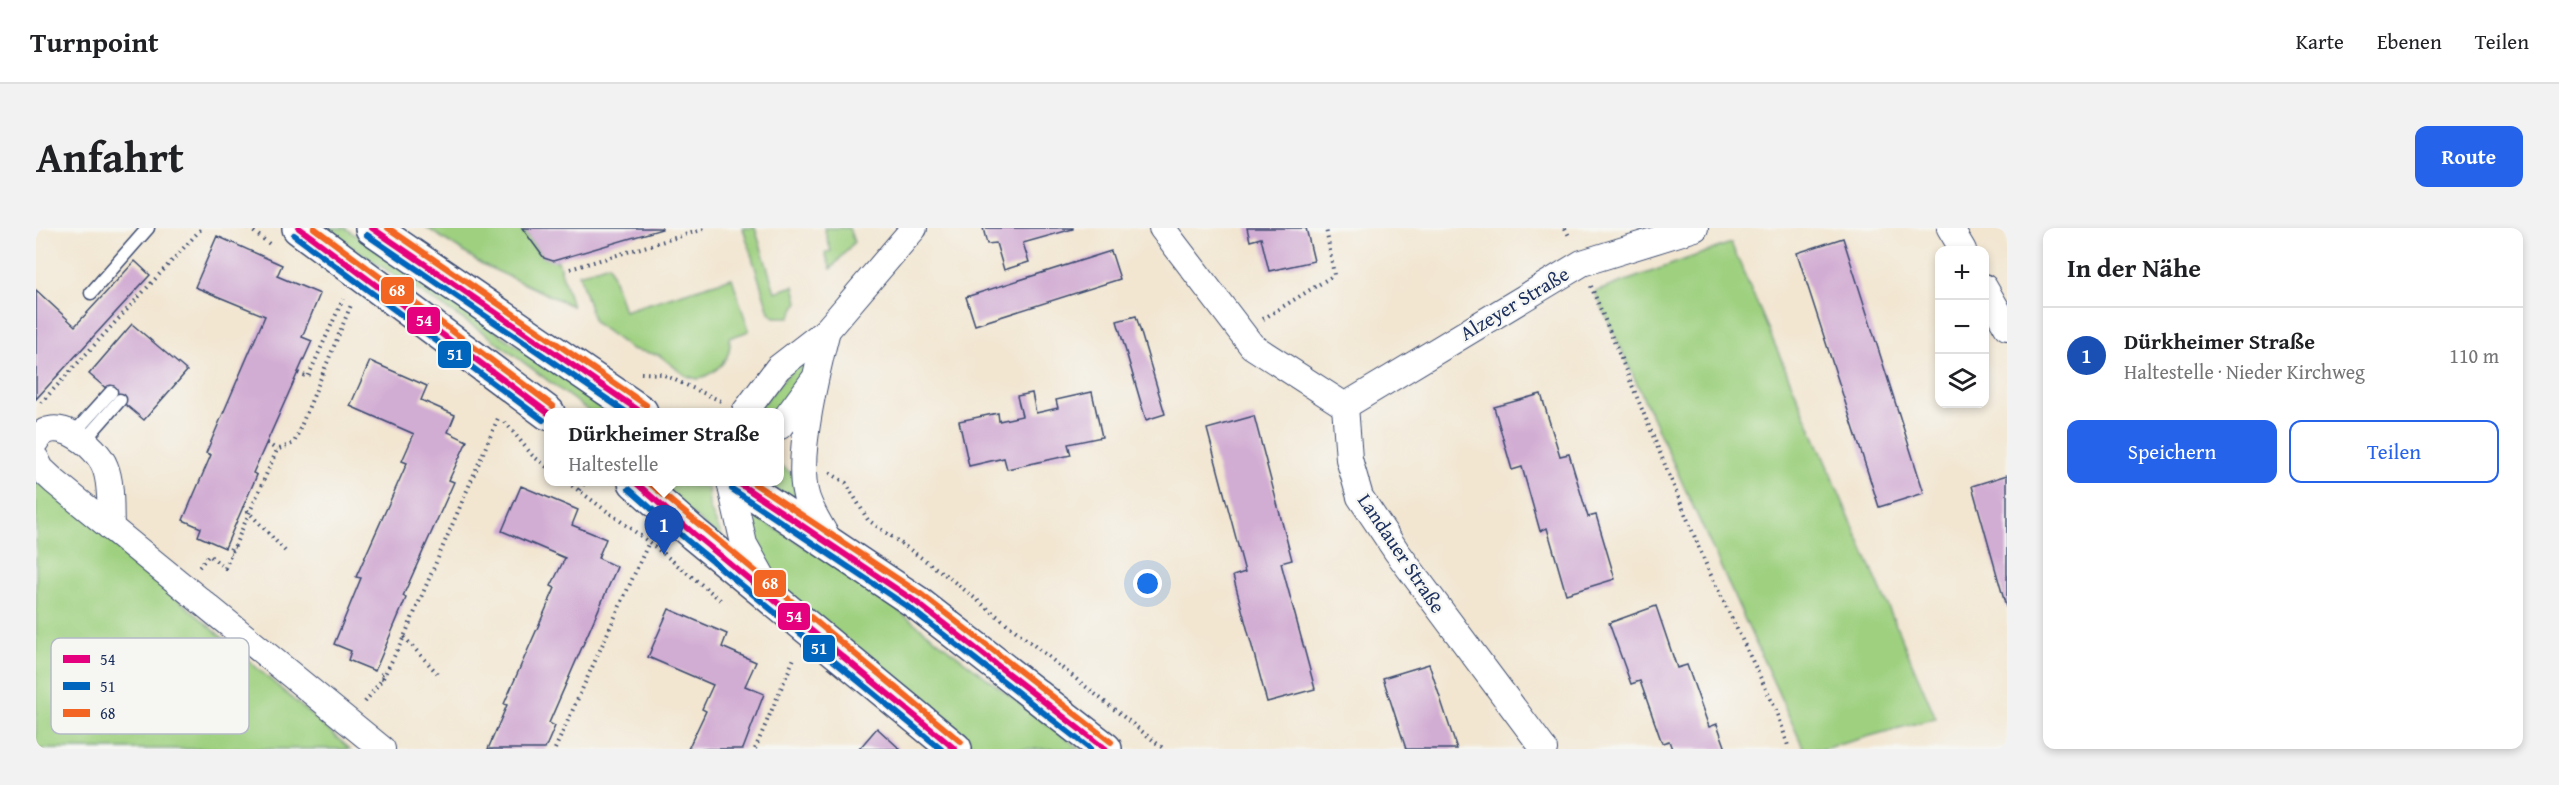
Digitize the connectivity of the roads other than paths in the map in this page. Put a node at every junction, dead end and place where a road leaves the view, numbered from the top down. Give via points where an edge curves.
1 (148, 228) edge
2 (372, 228) edge
3 (914, 228) edge
4 (1162, 228) edge
5 (1695, 228) edge
6 (1950, 228) edge
7 (309, 232) edge
8 (1961, 246) edge
9 (91, 293) dead end
10 (1989, 296) edge
11 (2007, 327) edge
12 (827, 330) junction
13 (814, 379) junction
14 (116, 396) dead end
15 (1345, 406) junction
16 (635, 408) edge
17 (740, 408) edge
18 (544, 409) edge
19 (784, 420) edge
20 (78, 438) junction
21 (36, 441) edge
22 (36, 459) edge
23 (640, 486) edge
24 (731, 486) edge
25 (743, 486) edge
26 (111, 528) junction
27 (832, 547) junction
28 (775, 599) junction
29 (247, 638) edge
30 (249, 640) edge
31 (382, 749) edge
32 (955, 749) edge
33 (1105, 749) edge
34 (1544, 749) edge

1 - 9 lane
2 - 16 main road
3 - 12 street
4 - 15 street via 1252,346
5 - 15 street, Alzeyer Straße via 1582,263
6 - 8 street
7 - 18 main road
10 - 11 street
12 - 13 street
12 - 17 street via 778,368
13 - 19 street
13 - 27 street via 805,492
14 - 20 lane
15 - 34 street, Landauer Straße via 1349,459 1360,497
20 - 21 street via 51,429
20 - 26 street via 96,453 106,469
22 - 26 street via 48,475
23 - 28 main road
24 - 28 street via 744,544
25 - 27 main road
26 - 29 street
27 - 33 main road via 916,602
28 - 32 main road
30 - 31 street

